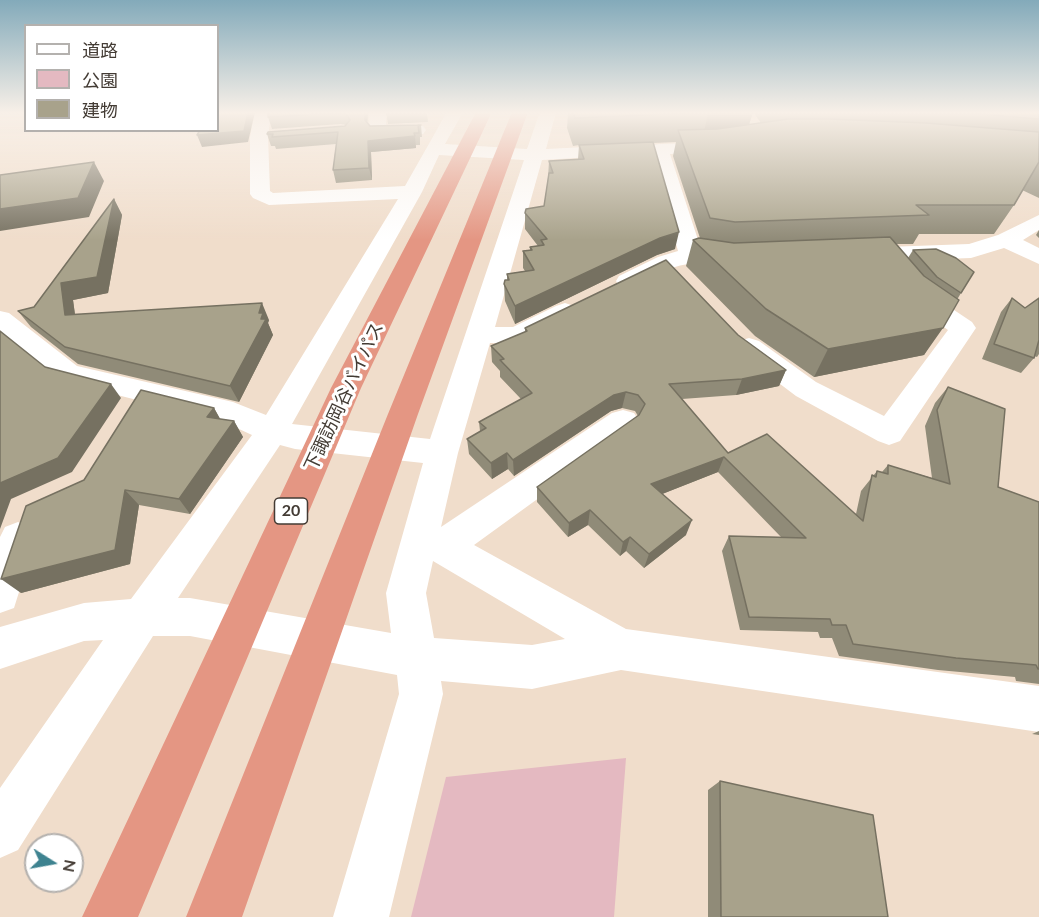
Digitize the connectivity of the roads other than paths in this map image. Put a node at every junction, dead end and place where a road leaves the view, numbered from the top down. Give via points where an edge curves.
1 (527, 154) edge
2 (263, 155) edge
3 (434, 155) edge
4 (463, 155) edge
5 (503, 155) edge
6 (660, 155) edge
7 (412, 192) junction
8 (1039, 221) edge
9 (1006, 240) junction
10 (883, 254) junction
11 (839, 256) edge
12 (1039, 257) edge
13 (679, 258) junction
14 (755, 259) edge
15 (690, 286) edge
16 (0, 319) edge
17 (729, 327) edge
18 (479, 335) junction
19 (623, 421) dead end
20 (283, 434) junction
21 (427, 452) junction
22 (26, 510) edge
23 (433, 542) junction
24 (0, 595) edge
25 (142, 617) junction
26 (0, 648) edge
27 (621, 649) junction
28 (416, 658) junction
29 (1039, 709) edge
30 (0, 832) edge
31 (110, 917) edge
32 (214, 917) edge
33 (361, 917) edge

1 - 18 street
2 - 7 street via 260,194 269,199
3 - 7 street
4 - 31 highway, 下諏訪岡谷バイパス / 20 via 346,388
5 - 32 highway
6 - 13 street
7 - 20 street
8 - 9 street
9 - 10 street via 971,251
9 - 12 street
10 - 11 street
10 - 17 street via 918,297 963,328 889,433 806,389 744,344
13 - 14 street
13 - 15 street
13 - 18 street via 518,335
16 - 20 street via 68,373 135,405 233,413
18 - 21 street
19 - 23 street
20 - 21 street
20 - 25 street
21 - 23 street
22 - 24 street
23 - 27 street
23 - 28 street via 406,593
25 - 26 street via 86,612
25 - 28 street via 190,616
25 - 30 street
27 - 28 street via 532,667
27 - 29 street
28 - 33 street via 421,694

